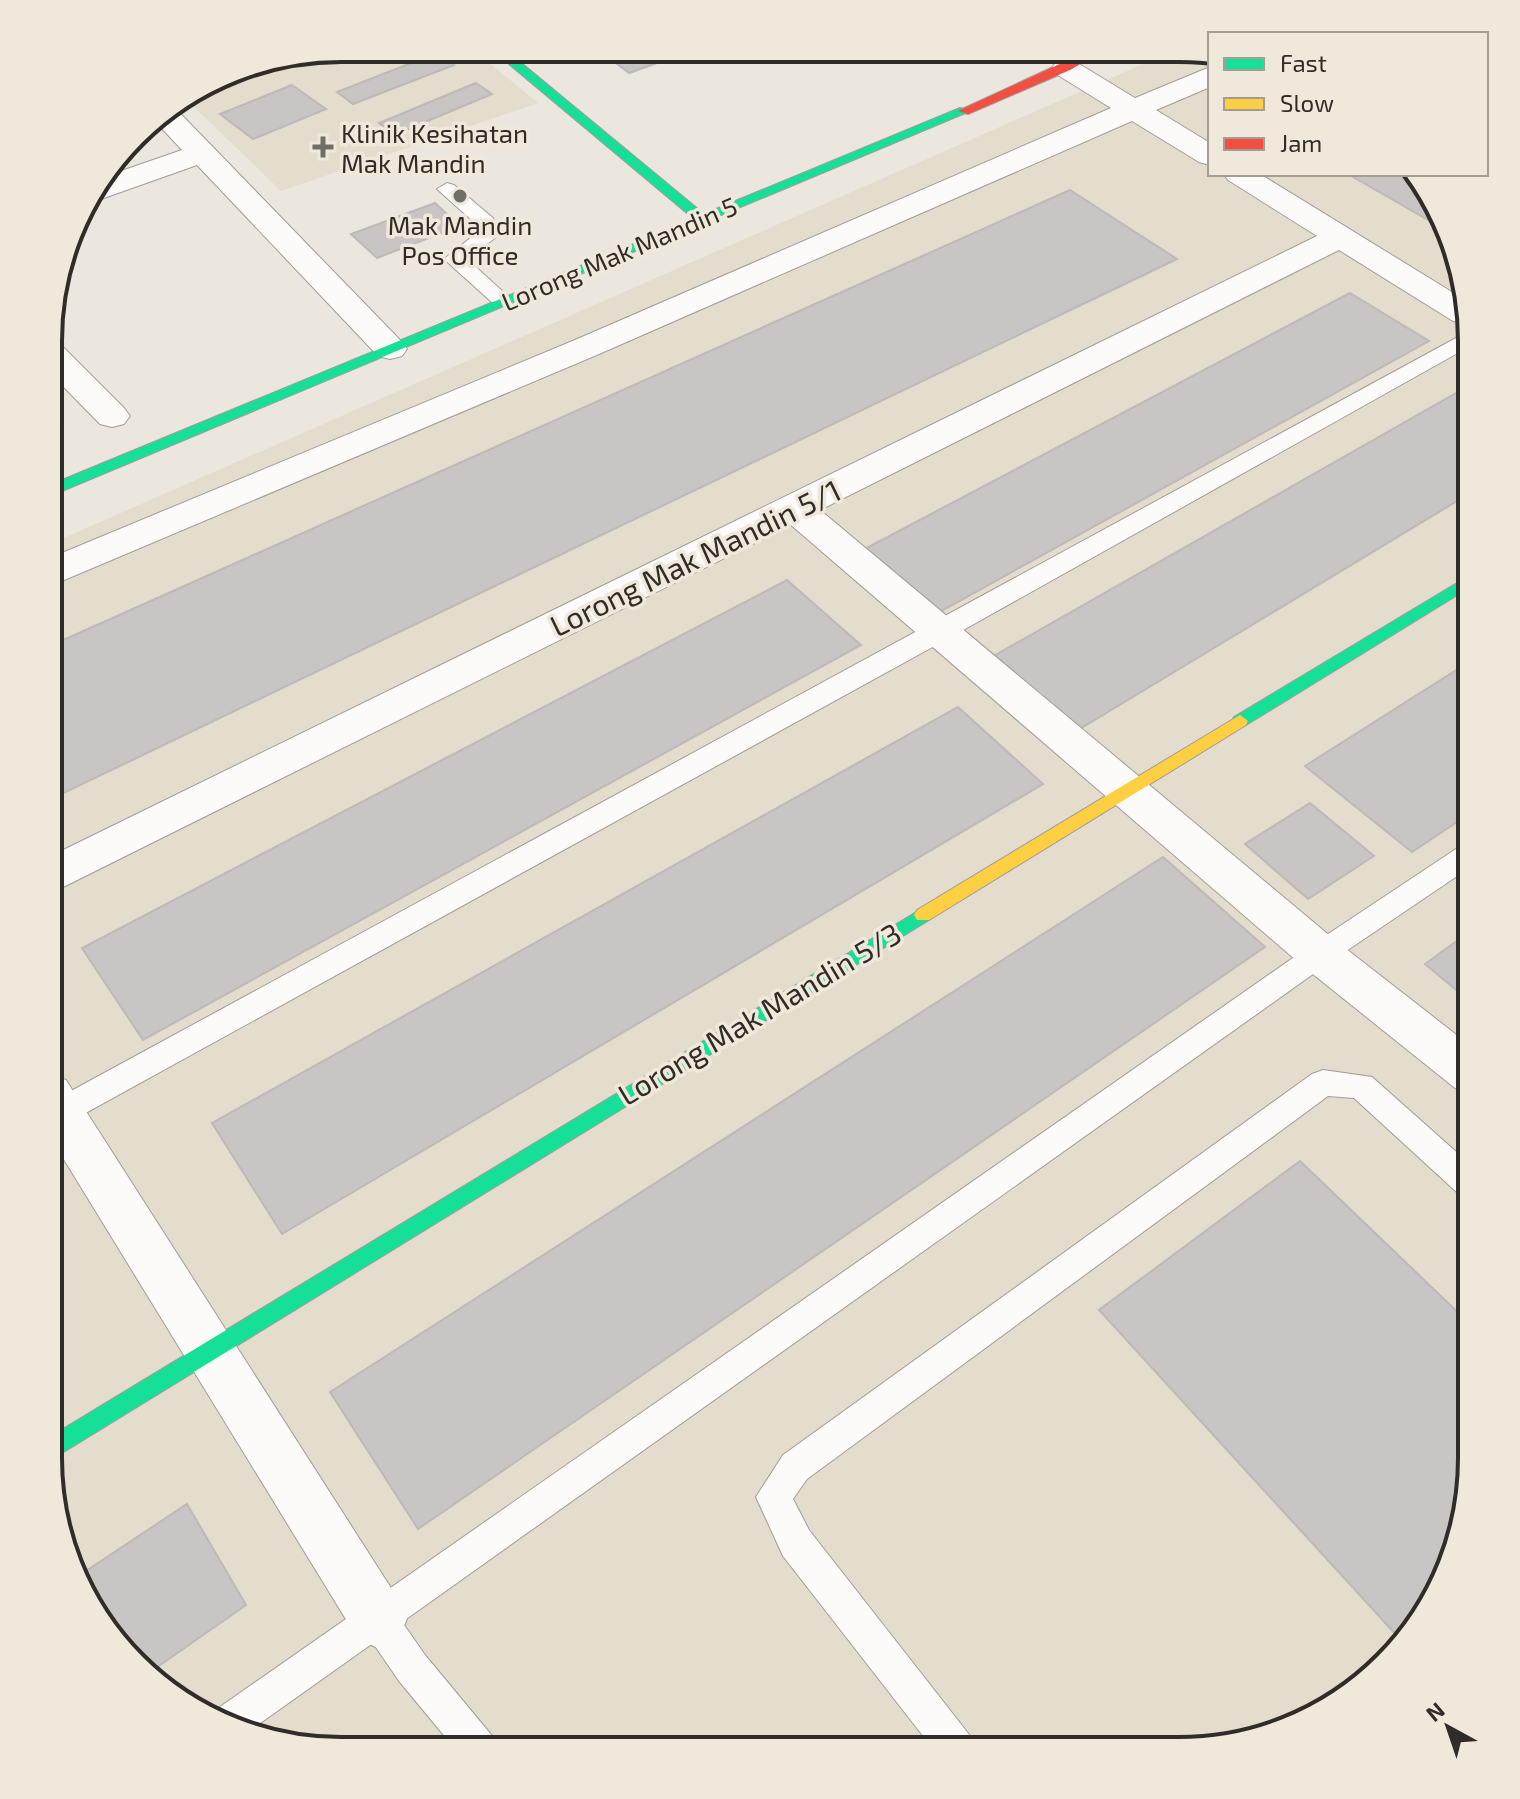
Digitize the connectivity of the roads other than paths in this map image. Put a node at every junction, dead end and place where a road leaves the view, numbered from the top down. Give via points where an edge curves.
1 (1077, 62) edge
2 (513, 63) edge
3 (1066, 68) junction
4 (1208, 77) edge
5 (1134, 108) junction
6 (171, 120) edge
7 (202, 153) junction
8 (1208, 155) edge
9 (1242, 176) edge
10 (110, 185) edge
11 (447, 189) dead end
12 (701, 218) junction
13 (1340, 237) junction
14 (503, 302) junction
15 (1456, 309) edge
16 (1458, 344) edge
17 (390, 349) junction
18 (62, 365) edge
19 (112, 416) dead end
20 (62, 486) edge
21 (794, 508) junction
22 (62, 568) edge
23 (1458, 588) edge
24 (940, 632) junction
25 (1124, 790) junction
26 (1458, 862) edge
27 (62, 871) edge
28 (1320, 954) junction
29 (1457, 1062) edge
30 (62, 1099) edge
31 (62, 1116) edge
32 (1457, 1173) edge
33 (209, 1350) junction
34 (62, 1441) edge
35 (378, 1619) junction
36 (237, 1717) edge
37 (468, 1736) edge
38 (947, 1736) edge

1 - 3 street, Lorong Mak Mandin 5
2 - 12 street
3 - 5 street
3 - 12 street, Lorong Mak Mandin 5
4 - 5 street
5 - 8 street
5 - 22 street
6 - 7 street
7 - 10 street
7 - 17 street
9 - 13 street
11 - 14 lane via 486,222 488,234 454,259
12 - 14 street, Lorong Mak Mandin 5
13 - 15 street
13 - 21 street, Lorong Mak Mandin 5/1
14 - 17 street, Lorong Mak Mandin 5
16 - 24 lane
17 - 20 street, Lorong Mak Mandin 5
18 - 19 street
21 - 24 street
21 - 27 street, Lorong Mak Mandin 5/1
23 - 25 street, Lorong Mak Mandin 5/3
24 - 25 street
24 - 30 lane
25 - 28 street
25 - 33 street, Lorong Mak Mandin 5/3
26 - 28 lane
28 - 29 street
28 - 35 lane
31 - 33 street
32 - 38 lane via 1361,1086 1323,1083 795,1467 774,1497 796,1543
33 - 34 street, Lorong Mak Mandin 5/3
33 - 35 street
35 - 36 lane
35 - 37 lane

